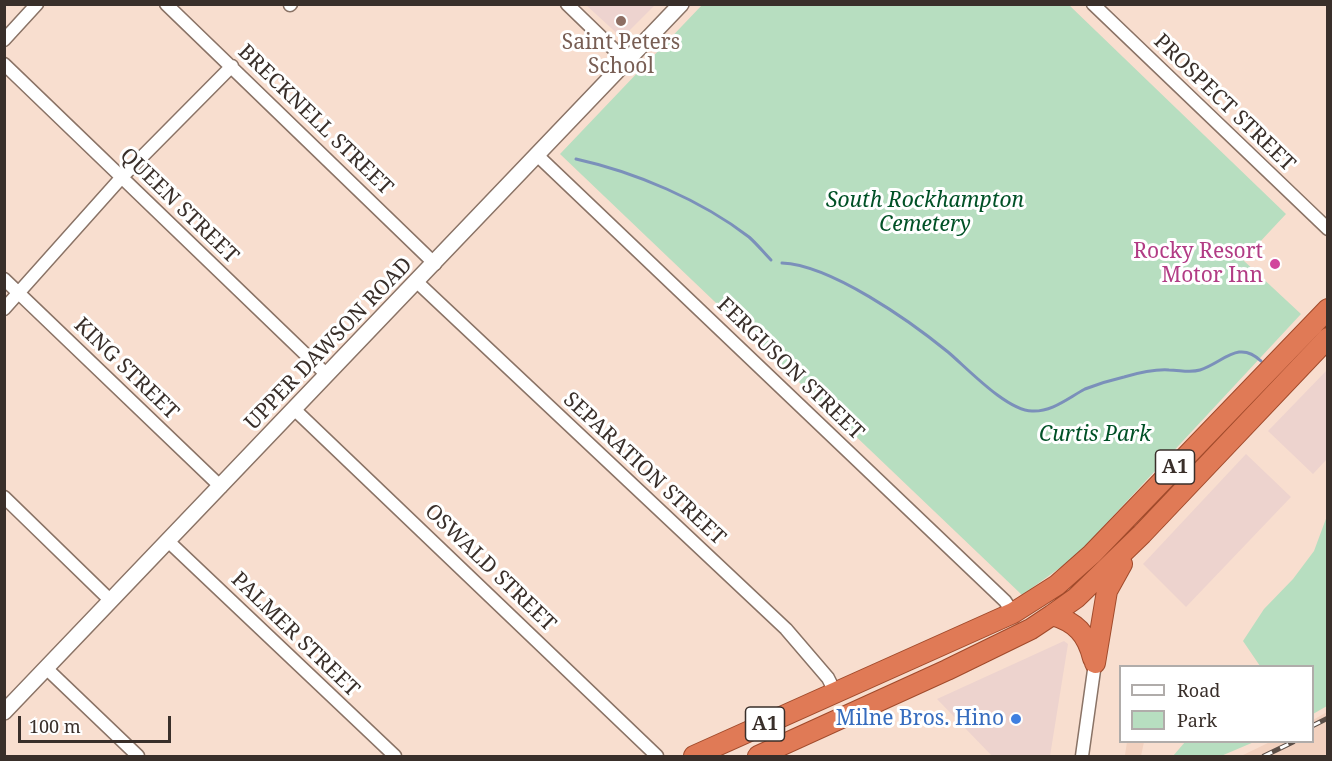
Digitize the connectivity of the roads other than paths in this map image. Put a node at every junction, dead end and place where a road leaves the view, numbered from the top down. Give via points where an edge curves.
1 (37, 4) edge
2 (166, 4) edge
3 (567, 4) edge
4 (681, 4) edge
5 (1093, 4) edge
6 (4, 40) edge
7 (627, 62) junction
8 (4, 64) edge
9 (232, 66) junction
10 (538, 156) junction
11 (121, 178) junction
12 (1328, 229) edge
13 (435, 264) junction
14 (4, 279) edge
15 (417, 282) junction
16 (19, 293) junction
17 (4, 309) edge
18 (1328, 309) edge
19 (1328, 338) edge
20 (327, 375) junction
21 (294, 409) junction
22 (221, 487) junction
23 (4, 497) edge
24 (1142, 534) junction
25 (168, 541) junction
26 (111, 601) junction
27 (1013, 613) junction
28 (1052, 615) junction
29 (1095, 663) junction
30 (46, 668) junction
31 (835, 692) junction
32 (4, 712) edge
33 (138, 756) edge
34 (395, 756) edge
35 (657, 756) edge
36 (694, 756) edge
37 (758, 756) edge
38 (1082, 756) edge

1 - 6 street
2 - 9 street, BRECKNELL STREET
3 - 7 street
4 - 7 street, UPPER DAWSON ROAD
5 - 12 street, PROSPECT STREET
7 - 10 street, UPPER DAWSON ROAD
8 - 11 street, QUEEN STREET
9 - 11 street
9 - 13 street, BRECKNELL STREET
10 - 13 street, UPPER DAWSON ROAD
10 - 27 street, FERGUSON STREET via 1005,601
11 - 16 street
11 - 20 street, QUEEN STREET
13 - 15 street, UPPER DAWSON ROAD
14 - 16 street, KING STREET
15 - 20 street, UPPER DAWSON ROAD
15 - 31 street, SEPARATION STREET via 786,629 828,678
16 - 17 street
16 - 22 street, KING STREET
18 - 27 highway, A1 via 1092,554 1057,585
19 - 24 highway, A1
20 - 21 street, UPPER DAWSON ROAD
21 - 22 street, UPPER DAWSON ROAD
21 - 35 street, OSWALD STREET
22 - 25 street, UPPER DAWSON ROAD
23 - 26 street
24 - 28 highway, A1
24 - 29 highway via 1107,591
25 - 26 street, UPPER DAWSON ROAD
25 - 34 street, PALMER STREET
26 - 30 street, UPPER DAWSON ROAD
27 - 31 highway, A1
28 - 29 highway via 1083,632
28 - 37 highway, A1 via 1031,629
29 - 38 street
30 - 32 street, UPPER DAWSON ROAD
30 - 33 street
31 - 36 highway, A1

